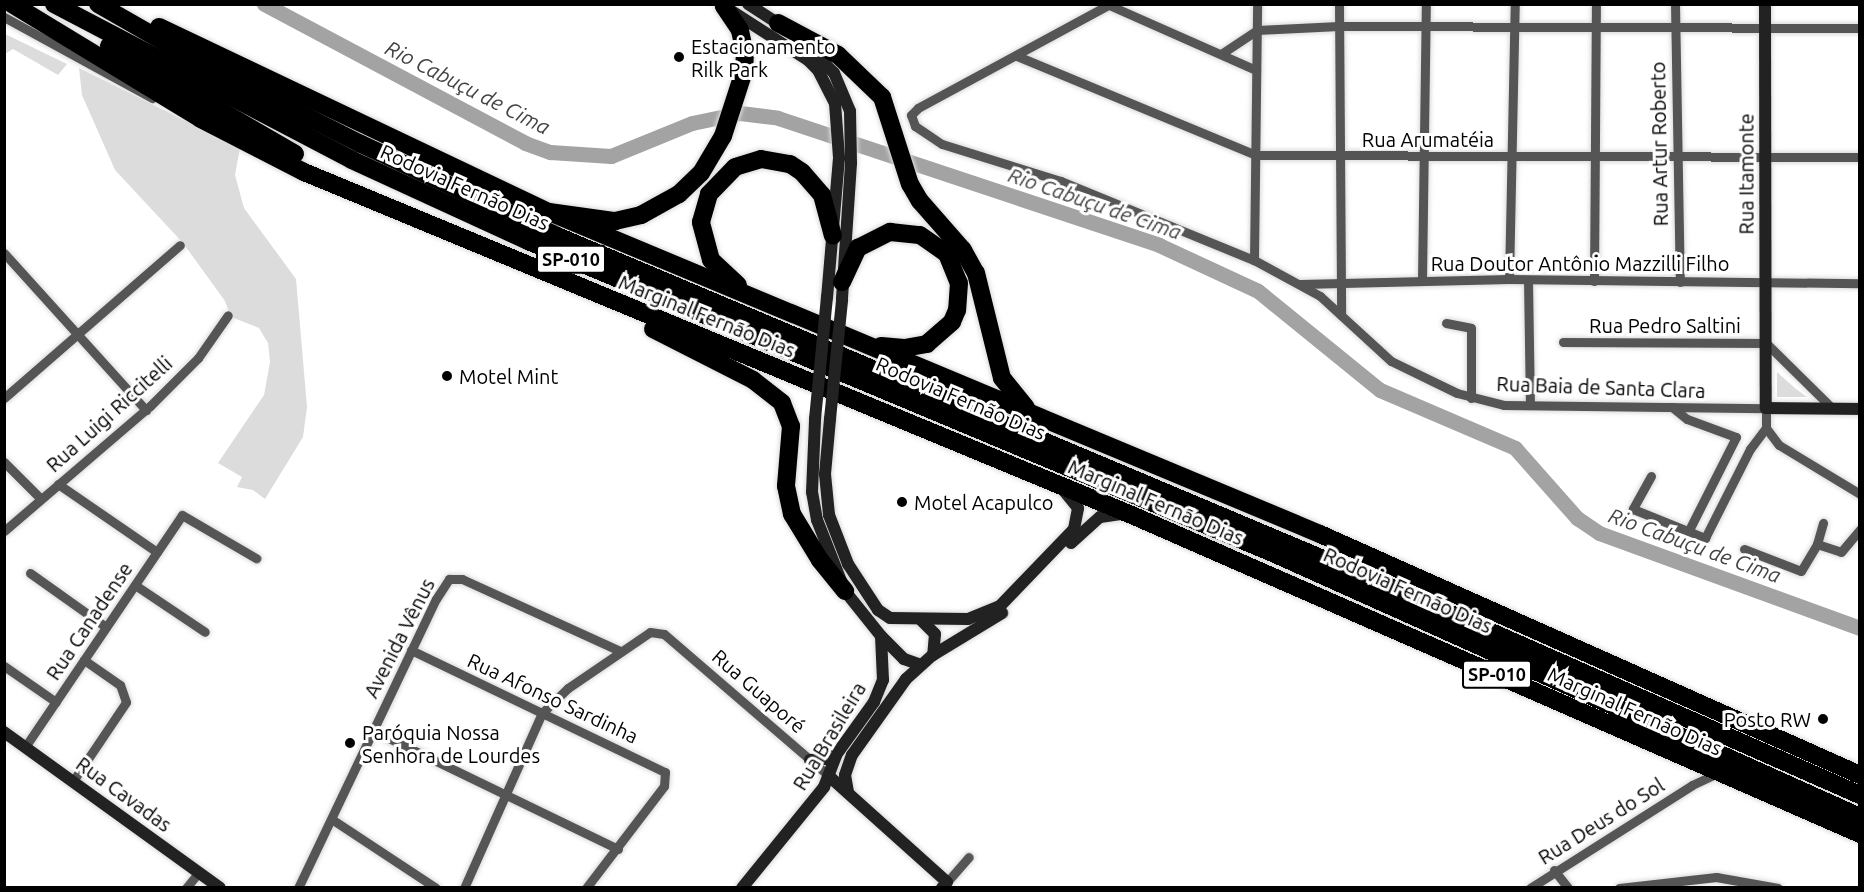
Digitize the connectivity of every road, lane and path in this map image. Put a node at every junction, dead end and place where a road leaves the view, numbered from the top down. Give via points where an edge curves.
1 (12, 4) edge
2 (98, 4) edge
3 (114, 4) edge
4 (748, 4) edge
5 (1257, 4) edge
6 (1339, 4) edge
7 (1426, 4) edge
8 (1515, 4) edge
9 (1596, 4) edge
10 (1675, 4) edge
11 (1765, 4) edge
12 (723, 5) edge
13 (1110, 5) edge
14 (58, 7) edge
15 (4, 17) edge
16 (778, 23) junction
17 (1514, 25) junction
18 (1339, 26) junction
19 (1426, 26) junction
20 (1674, 26) junction
21 (1596, 27) junction
22 (1765, 27) junction
23 (1860, 27) edge
24 (1257, 30) junction
25 (1221, 54) junction
26 (1017, 56) junction
27 (1256, 70) junction
28 (201, 119) junction
29 (1256, 155) junction
30 (1341, 156) junction
31 (1424, 157) junction
32 (1512, 157) junction
33 (1595, 157) junction
34 (1678, 157) junction
35 (1766, 157) junction
36 (1860, 157) edge
37 (382, 203) junction
38 (549, 212) junction
39 (832, 236) junction
40 (180, 245) dead end
41 (4, 253) edge
42 (1254, 260) junction
43 (1422, 279) junction
44 (1509, 279) junction
45 (1528, 280) junction
46 (1594, 281) junction
47 (1339, 282) junction
48 (1680, 282) junction
49 (1766, 283) junction
50 (1860, 283) edge
51 (1301, 284) junction
52 (842, 291) junction
53 (607, 299) junction
54 (761, 302) junction
55 (228, 315) dead end
56 (1341, 315) junction
57 (1446, 323) dead end
58 (77, 333) junction
59 (1563, 342) dead end
60 (1766, 343) junction
61 (863, 344) junction
62 (4, 398) edge
63 (1471, 398) junction
64 (1530, 405) junction
65 (1672, 407) junction
66 (1766, 408) junction
67 (1833, 409) junction
68 (1860, 409) edge
69 (146, 410) junction
70 (1037, 417) junction
71 (1766, 428) junction
72 (980, 451) junction
73 (4, 462) edge
74 (1651, 476) dead end
75 (1045, 479) junction
76 (1093, 479) junction
77 (58, 484) junction
78 (1860, 494) edge
79 (41, 499) junction
80 (1134, 516) junction
81 (1823, 523) dead end
82 (1249, 527) junction
83 (1860, 530) edge
84 (4, 531) edge
85 (1688, 532) junction
86 (1320, 534) junction
87 (1817, 544) junction
88 (1744, 549) dead end
89 (158, 552) junction
90 (256, 558) dead end
91 (30, 573) dead end
92 (135, 585) junction
93 (845, 591) junction
94 (920, 619) junction
95 (106, 627) junction
96 (205, 632) dead end
97 (881, 636) junction
98 (411, 650) junction
99 (620, 651) junction
100 (933, 655) junction
101 (84, 660) junction
102 (921, 665) junction
103 (4, 666) edge
104 (56, 702) junction
105 (542, 713) junction
106 (374, 731) junction
107 (5, 734) edge
108 (25, 747) junction
109 (840, 749) junction
110 (810, 760) junction
111 (1695, 761) junction
112 (1720, 772) junction
113 (1860, 775) edge
114 (830, 777) junction
115 (73, 781) junction
116 (1692, 785) junction
117 (848, 792) junction
118 (1860, 795) edge
119 (507, 797) junction
120 (1860, 817) edge
121 (333, 819) junction
122 (1860, 834) edge
123 (618, 849) junction
124 (969, 857) dead end
125 (1554, 870) junction
126 (198, 873) junction
127 (1716, 877) junction
128 (945, 885) edge
129 (742, 887) edge
130 (186, 888) edge
131 (220, 888) edge
132 (298, 888) edge
133 (436, 888) edge
134 (464, 888) edge
135 (586, 888) edge
136 (1530, 888) edge
137 (1568, 888) edge
138 (1619, 888) edge
139 (1714, 888) edge
140 (1778, 888) edge

1 - 28 highway, Marginal Fernão Dias
2 - 82 highway, Rodovia Fernão Dias / SP-010 via 222,74 548,231
3 - 38 highway, Marginal Fernão Dias
4 - 16 main road
5 - 24 street
6 - 18 street
7 - 19 street
8 - 17 street
9 - 21 street
10 - 20 street, Rua Artur Roberto
11 - 22 main road, Rua Itamonte
12 - 38 highway via 743,42 744,71 723,136 691,184 640,215 615,220
12 - 39 main road via 797,51 818,70 829,88 838,125 839,158
13 - 25 street
13 - 26 street
14 - 37 highway via 69,20 133,62 307,161 361,186
14 - 76 highway, Rodovia Fernão Dias / SP-010 via 247,108 434,198
15 - 28 street via 138,92
16 - 52 main road via 834,73 847,100 852,127
16 - 70 highway via 826,47 857,69 882,98 910,184 972,265 1002,378 1016,399
17 - 19 street
17 - 21 street
17 - 32 street
18 - 19 street
18 - 24 street
18 - 30 street
19 - 31 street
20 - 21 street
20 - 22 street
20 - 34 street, Rua Artur Roberto
21 - 33 street
22 - 23 street
22 - 35 main road, Rua Itamonte
24 - 25 street
24 - 27 street
25 - 27 street
26 - 29 street, Rua Arumatéia
26 - 42 street, Rua Baia de Santa Clara via 918,108 911,115 915,126 942,144 1061,181
27 - 29 street
28 - 37 highway, Marginal Fernão Dias / SP-010 via 304,172
29 - 30 street, Rua Arumatéia
29 - 42 street
30 - 31 street, Rua Arumatéia
30 - 47 street
31 - 32 street, Rua Arumatéia
31 - 43 street
32 - 33 street, Rua Arumatéia
32 - 44 street
33 - 34 street, Rua Arumatéia
33 - 46 street
34 - 35 street, Rua Arumatéia
34 - 48 street, Rua Artur Roberto
35 - 36 street, Rua Arumatéia
35 - 49 main road, Rua Itamonte
37 - 53 highway, Marginal Fernão Dias / SP-010
38 - 54 highway, Marginal Fernão Dias / SP-010
39 - 54 highway via 822,195 814,183 790,164 761,159 725,173 703,209 704,241 711,260 723,275
39 - 93 main road, bridge via 812,492 817,520
40 - 58 street
41 - 58 street
42 - 51 street, Rua Baia de Santa Clara
43 - 44 street, Rua Doutor Antônio Mazzilli Filho
43 - 47 street, Rua Doutor Antônio Mazzilli Filho
44 - 45 street, Rua Doutor Antônio Mazzilli Filho
45 - 46 street, Rua Doutor Antônio Mazzilli Filho
45 - 64 street
46 - 48 street, Rua Doutor Antônio Mazzilli Filho
47 - 51 street, Rua Doutor Antônio Mazzilli Filho
47 - 56 street
48 - 49 street, Rua Doutor Antônio Mazzilli Filho
49 - 50 street, Rua Doutor Antônio Mazzilli Filho
49 - 60 main road, Rua Itamonte
51 - 56 street, Rua Baia de Santa Clara
52 - 61 highway via 858,248 890,232 928,239 946,254 955,270 959,300 945,332 914,347
52 - 94 main road, bridge via 826,485 838,544 878,610 890,618
53 - 72 highway, Marginal Fernão Dias / SP-010
53 - 93 highway via 615,308 753,380 782,403 790,426 786,486 792,514 820,560
54 - 61 highway, Marginal Fernão Dias / SP-010
55 - 69 street, Rua Luigi Riccitelli via 198,358
56 - 63 street, Rua Baia de Santa Clara via 1404,369
57 - 63 street via 1472,330
58 - 62 street
58 - 69 street
59 - 60 street, Rua Pedro Saltini
60 - 66 main road, Rua Itamonte
60 - 67 street
61 - 70 highway, Marginal Fernão Dias / SP-010
63 - 64 street, Rua Baia de Santa Clara via 1504,405
64 - 65 street, Rua Baia de Santa Clara
65 - 66 street, Rua Baia de Santa Clara
65 - 85 street via 1687,419 1736,436
66 - 67 main road
66 - 71 street
67 - 68 main road
69 - 77 street, Rua Luigi Riccitelli
70 - 86 highway, Marginal Fernão Dias / SP-010
71 - 78 street via 1791,453
71 - 85 street via 1750,449 1708,536
72 - 75 highway, Marginal Fernão Dias / SP-010
72 - 76 highway
73 - 79 street
74 - 85 street via 1633,509
75 - 80 highway, Marginal Fernão Dias / SP-010
75 - 94 main road via 1077,504 1078,519 1069,536 989,614 968,619
76 - 120 highway, Rodovia Fernão Dias / SP-010 via 1275,554
77 - 79 street, Rua Luigi Riccitelli
77 - 89 street
79 - 84 street, Rua Luigi Riccitelli
80 - 100 main road, Rua Brasileira via 1100,517 999,615
80 - 111 highway, Marginal Fernão Dias / SP-010
81 - 87 street
82 - 86 highway
82 - 118 highway, Rodovia Fernão Dias / SP-010
83 - 87 street via 1841,552
86 - 113 highway, Marginal Fernão Dias / SP-010
87 - 88 street via 1799,572
89 - 90 street, Rua Canadense via 182,515
89 - 92 street, Rua Canadense
91 - 95 street
92 - 95 street, Rua Canadense
92 - 96 street
93 - 97 main road
94 - 100 main road via 935,634
95 - 101 street, Rua Canadense
97 - 102 main road via 904,659
97 - 109 main road, Rua Brasileira via 883,680 874,702
98 - 99 street, Avenida Vênus via 446,581 462,579
98 - 105 street, Rua Afonso Sardinha
98 - 106 street, Avenida Vênus
99 - 105 street, Rua Guaporé via 568,688
99 - 110 street, Rua Guaporé via 650,632 661,633
100 - 102 main road, Rua Brasileira
101 - 104 street, Rua Canadense
101 - 115 street via 120,685 126,702
102 - 117 main road, Rua Brasileira via 890,700 852,754 845,775
103 - 104 street
104 - 108 street, Rua Canadense
105 - 119 street
105 - 123 street, Rua Afonso Sardinha via 667,775 664,786
106 - 119 street
106 - 121 street, Avenida Vênus
107 - 108 main road, Rua Cavadas
108 - 115 main road, Rua Cavadas
109 - 110 main road via 825,759
109 - 114 main road, Rua Brasileira
110 - 114 street, Rua Guaporé
111 - 112 highway, Marginal Fernão Dias / SP-010
111 - 116 street, Rua Deus do Sol
112 - 116 street, Rua Deus do Sol
112 - 122 highway, Marginal Fernão Dias / SP-010
114 - 117 main road, Rua Guaporé
114 - 129 main road, Rua Brasileira
115 - 126 main road, Rua Cavadas
116 - 125 street, Rua Deus do Sol
117 - 128 main road, Rua Guaporé
119 - 123 street
119 - 134 street
121 - 132 street, Avenida Vênus
121 - 133 street
123 - 135 street
124 - 128 street
125 - 136 street, Rua Deus do Sol
125 - 137 street
126 - 130 street
126 - 131 main road, Rua Cavadas
127 - 138 street
127 - 139 street
127 - 140 street

